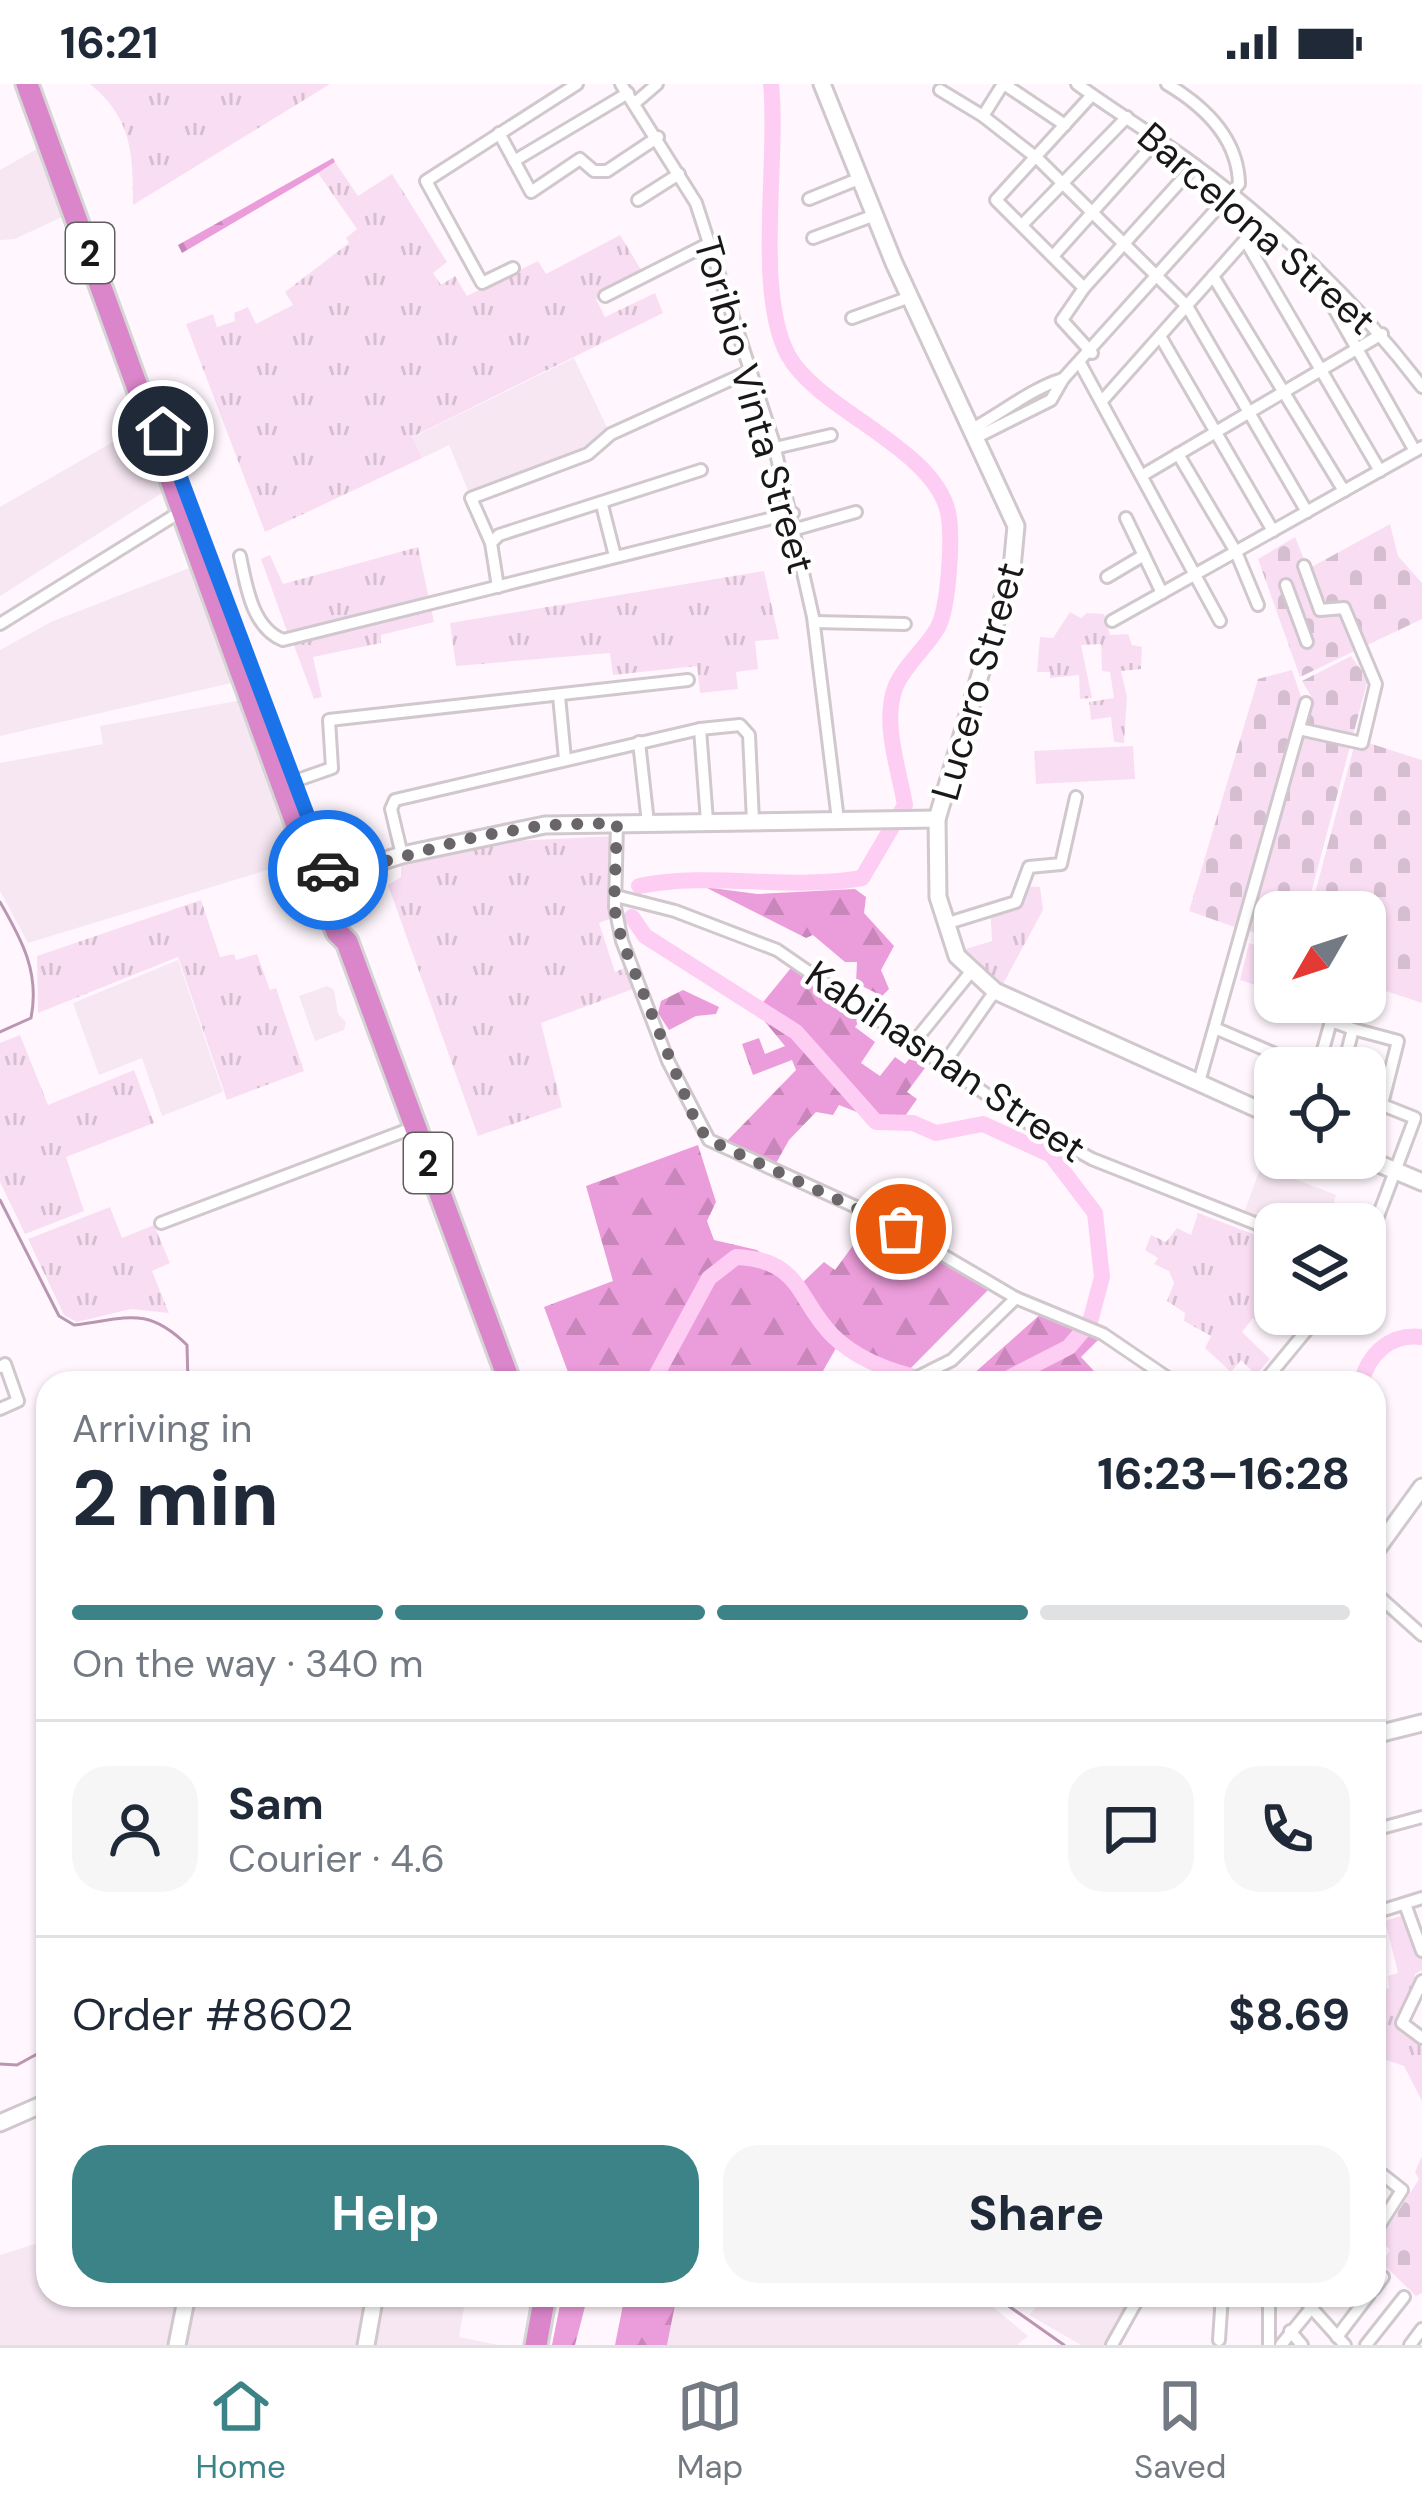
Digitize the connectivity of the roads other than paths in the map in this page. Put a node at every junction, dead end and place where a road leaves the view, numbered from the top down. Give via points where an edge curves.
1 (27, 84) edge
2 (577, 84) edge
3 (657, 84) edge
4 (822, 84) edge
5 (1003, 84) edge
6 (1077, 84) edge
7 (1168, 84) edge
8 (940, 90) dead end
9 (628, 94) edge
10 (1092, 95) junction
11 (982, 116) junction
12 (1127, 117) junction
13 (1065, 125) junction
14 (500, 133) junction
15 (658, 137) junction
16 (1158, 139) junction
17 (1038, 160) junction
18 (514, 161) junction
19 (1195, 165) junction
20 (679, 174) junction
21 (861, 178) junction
22 (1065, 187) junction
23 (1229, 193) junction
24 (808, 199) dead end
25 (638, 200) dead end
26 (1093, 214) junction
27 (875, 215) junction
28 (1262, 221) junction
29 (1022, 225) junction
30 (813, 238) dead end
31 (1245, 240) junction
32 (710, 243) junction
33 (1123, 245) junction
34 (1053, 256) junction
35 (513, 268) dead end
36 (1213, 276) junction
37 (1156, 278) junction
38 (1325, 282) junction
39 (1084, 288) junction
40 (605, 296) dead end
41 (910, 297) junction
42 (1187, 306) junction
43 (852, 318) dead end
44 (1382, 334) junction
45 (1160, 336) junction
46 (1358, 350) junction
47 (1092, 353) junction
48 (1082, 365) junction
49 (1322, 370) junction
50 (750, 371) junction
51 (1422, 387) edge
52 (1287, 391) junction
53 (1102, 401) junction
54 (1250, 413) junction
55 (153, 422) junction
56 (975, 433) junction
57 (1215, 433) junction
58 (831, 435) dead end
59 (775, 448) junction
60 (1419, 449) edge
61 (1178, 454) junction
62 (701, 470) dead end
63 (1380, 471) junction
64 (1143, 475) junction
65 (1344, 491) junction
66 (602, 505) junction
67 (180, 512) junction
68 (856, 512) dead end
69 (1307, 512) junction
70 (793, 513) junction
71 (1126, 518) dead end
72 (796, 529) junction
73 (1273, 531) junction
74 (491, 543) junction
75 (1236, 552) junction
76 (1144, 555) junction
77 (240, 556) dead end
78 (615, 556) junction
79 (1304, 566) dead end
80 (1195, 573) junction
81 (1107, 577) dead end
82 (1286, 585) dead end
83 (499, 587) junction
84 (1162, 592) junction
85 (1258, 605) dead end
86 (1320, 610) junction
87 (1298, 618) junction
88 (1112, 620) dead end
89 (1220, 621) dead end
90 (814, 622) junction
91 (0, 624) edge
92 (905, 624) dead end
93 (1307, 642) dead end
94 (688, 680) dead end
95 (559, 696) junction
96 (1306, 703) dead end
97 (268, 729) junction
98 (700, 729) junction
99 (1298, 729) junction
100 (638, 742) junction
101 (565, 759) junction
102 (295, 781) junction
103 (1076, 797) dead end
104 (937, 818) junction
105 (838, 820) junction
106 (707, 821) junction
107 (753, 821) junction
108 (617, 823) junction
109 (648, 823) junction
110 (402, 855) junction
111 (324, 878) junction
112 (616, 896) junction
113 (945, 924) junction
114 (970, 973) junction
115 (995, 991) junction
116 (1353, 1028) junction
117 (1217, 1029) junction
118 (914, 1042) junction
119 (1259, 1047) edge
120 (1324, 1047) edge
121 (1348, 1047) edge
122 (943, 1065) junction
123 (1199, 1082) junction
124 (1386, 1088) edge
125 (1386, 1106) edge
126 (1254, 1107) edge
127 (416, 1127) junction
128 (1386, 1167) edge
129 (1396, 1172) junction
130 (1422, 1182) edge
131 (1384, 1203) edge
132 (161, 1223) dead end
133 (1254, 1223) edge
134 (1016, 1298) junction
135 (1303, 1335) edge
136 (0, 1367) edge
137 (506, 1371) edge
138 (927, 1371) edge
139 (1157, 1371) edge
140 (1273, 1371) edge
141 (0, 1408) edge
142 (1422, 1487) edge
143 (1386, 1536) edge
144 (1386, 1602) edge
145 (1419, 1628) edge
146 (1422, 1723) edge
147 (1386, 1733) edge
148 (1422, 1817) edge
149 (1386, 1827) edge
150 (1422, 1898) edge
151 (1406, 1904) junction
152 (1386, 1910) edge
153 (1422, 1951) edge
154 (1422, 1982) edge
155 (1422, 2038) edge
156 (36, 2107) edge
157 (0, 2123) edge
158 (1386, 2177) edge
159 (1386, 2215) edge
160 (1404, 2297) dead end
161 (185, 2307) edge
162 (373, 2307) edge
163 (543, 2307) edge
164 (1133, 2307) edge
165 (1221, 2307) edge
166 (1269, 2307) edge
167 (1311, 2307) edge
168 (1313, 2307) edge
169 (1363, 2307) edge
170 (1422, 2329) edge
171 (1290, 2331) junction
172 (1219, 2340) dead end
173 (1341, 2341) edge
174 (177, 2345) edge
175 (366, 2345) edge
176 (536, 2345) edge
177 (1112, 2345) edge
178 (1268, 2345) edge
179 (1281, 2345) edge
180 (1302, 2345) edge
181 (1366, 2345) edge
182 (1410, 2345) edge

1 - 55 highway, 2
2 - 14 street
3 - 9 street
4 - 21 street, Lucero Street
5 - 11 street
5 - 13 street
6 - 10 street, Barcelona Street
7 - 23 street via 1227,137 1240,177
8 - 11 street
9 - 15 street, Toribio Vinta Street
9 - 18 street
10 - 12 street, Barcelona Street
10 - 13 street
11 - 17 street
12 - 16 street, Barcelona Street
12 - 22 street
13 - 17 street
14 - 18 street
14 - 35 street via 426,181 482,283
15 - 18 street via 607,171 580,159 531,192
15 - 20 street, Toribio Vinta Street
16 - 19 street, Barcelona Street
16 - 26 street
17 - 22 street
17 - 29 street via 997,196
19 - 23 street, Barcelona Street
19 - 33 street
20 - 25 street
20 - 32 street, Toribio Vinta Street
21 - 24 street
21 - 27 street, Lucero Street
22 - 26 street
22 - 29 street
23 - 28 street, Barcelona Street
23 - 37 street
26 - 33 street
26 - 34 street
27 - 30 street
27 - 41 street, Lucero Street
28 - 31 street
28 - 38 street, Barcelona Street
29 - 34 street
31 - 36 street
31 - 49 street
32 - 40 street
32 - 50 street, Toribio Vinta Street
33 - 37 street
33 - 39 street
34 - 39 street
36 - 42 street
36 - 52 street
37 - 42 street
37 - 47 street
38 - 44 street, Barcelona Street
38 - 46 street
39 - 47 street via 1062,320
41 - 43 street
41 - 56 street, Lucero Street
42 - 45 street
42 - 54 street
44 - 46 street
44 - 51 street, Barcelona Street
45 - 53 street
45 - 57 street
46 - 49 street
46 - 60 street
47 - 48 street
48 - 53 street
48 - 56 street
49 - 52 street
49 - 63 street
50 - 59 street, Toribio Vinta Street
50 - 74 street via 611,434 588,454 470,499
52 - 54 street
52 - 65 street
53 - 64 street
54 - 57 street
54 - 69 street
55 - 67 highway, 2
55 - 97 highway, 2 via 163,431
56 - 104 street, Lucero Street via 1009,504 1017,544
57 - 61 street
57 - 73 street
58 - 59 street
59 - 70 street, Toribio Vinta Street
60 - 63 street
61 - 64 street
61 - 75 street
62 - 66 street
63 - 65 street
64 - 80 street
65 - 69 street
66 - 74 street
66 - 78 street
67 - 91 street
67 - 97 highway, 2
68 - 72 street
69 - 73 street
70 - 72 street, Toribio Vinta Street
70 - 78 street
71 - 76 street
72 - 90 street, Toribio Vinta Street
73 - 75 street
74 - 83 street
75 - 80 street
75 - 85 street
76 - 81 street
76 - 84 street
77 - 83 street via 250,600 267,630 284,640
78 - 83 street
79 - 86 street
80 - 84 street
80 - 89 street
82 - 87 street
84 - 88 street
86 - 87 street
86 - 99 street via 1344,608 1372,675 1366,736 1362,742
87 - 93 street
90 - 92 street
90 - 105 street, Toribio Vinta Street
94 - 95 street
95 - 101 street
95 - 102 street via 329,720 332,768
96 - 99 street
97 - 102 highway, 2
97 - 111 highway, 2
98 - 100 street
98 - 106 street
98 - 107 street via 740,725 749,735
99 - 117 street
100 - 101 street
100 - 109 street
101 - 110 street via 395,800
102 - 111 highway, 2
103 - 113 street via 1061,864 1029,867 1016,902
104 - 105 street
104 - 113 street, Lucero Street
105 - 107 street
106 - 107 street
106 - 109 street
108 - 109 street
108 - 110 street via 544,825
108 - 112 street
110 - 111 street
111 - 127 highway, 2 via 350,927 347,942
112 - 118 street, Kabihasnan Street via 777,950
112 - 134 street via 622,941 709,1140 878,1217
113 - 114 street, Lucero Street
114 - 115 street, Lucero Street
114 - 118 street
115 - 122 street
115 - 123 street, Lucero Street
116 - 120 street via 1331,1021
116 - 121 street
116 - 124 street via 1398,1041
117 - 119 street
117 - 123 street
118 - 122 street, Kabihasnan Street
122 - 133 street, Kabihasnan Street via 1092,1160
123 - 126 street, Lucero Street
125 - 129 street via 1415,1118
127 - 132 street
127 - 137 highway, 2
128 - 129 street
129 - 130 street
129 - 131 street
134 - 138 street via 952,1360
134 - 139 street via 1102,1334
135 - 140 street
136 - 141 street via 18,1401
142 - 143 street
144 - 145 street
146 - 147 street
148 - 149 street
150 - 151 street
151 - 152 street
151 - 153 street
154 - 155 street via 1402,2023
156 - 157 street
158 - 159 street via 1402,2190
160 - 181 street
161 - 174 street
162 - 175 street
163 - 176 highway
164 - 177 street
165 - 172 street
166 - 178 street
167 - 171 street
168 - 173 street
169 - 173 street
170 - 182 street
171 - 179 street
171 - 180 street

